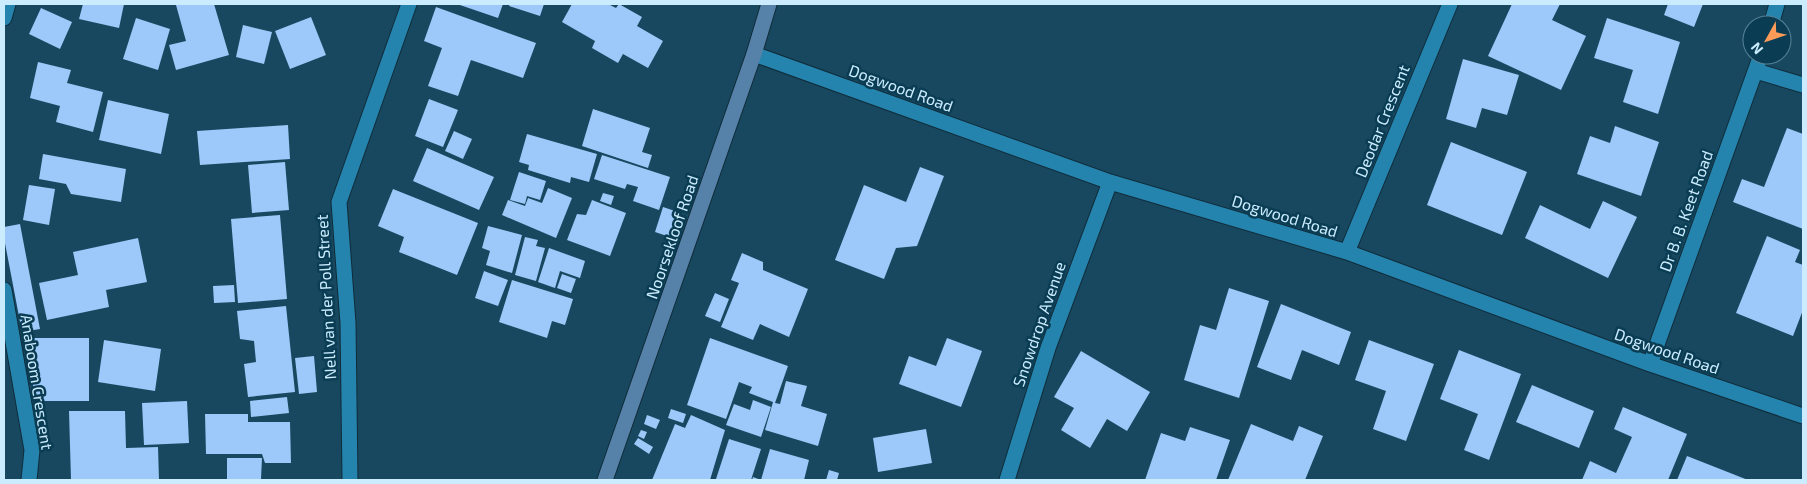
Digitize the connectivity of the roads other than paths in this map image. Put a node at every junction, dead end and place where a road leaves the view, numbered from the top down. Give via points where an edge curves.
1 (8, 4) edge
2 (409, 4) edge
3 (769, 4) edge
4 (1450, 4) edge
5 (4, 18) edge
6 (754, 54) junction
7 (1758, 65) edge
8 (1756, 71) junction
9 (1803, 85) edge
10 (1110, 182) junction
11 (1347, 252) junction
12 (4, 290) edge
13 (1650, 364) junction
14 (1803, 416) edge
15 (29, 480) edge
16 (350, 480) edge
17 (605, 480) edge
18 (1007, 480) edge

1 - 5 street
2 - 16 street, Nell van der Poll Street via 339,202 348,323
3 - 6 street, Noorsekloof Road
4 - 11 street, Deodar Crescent
6 - 10 street, Dogwood Road
6 - 17 street, Noorsekloof Road
7 - 8 street, Dr B. B. Keet Road
8 - 9 street
8 - 13 street, Dr B. B. Keet Road
10 - 11 street, Dogwood Road
10 - 18 street, Snowdrop Avenue via 1048,348
11 - 13 street, Dogwood Road
12 - 15 street, Anaboom Crescent via 32,450
13 - 14 street, Dogwood Road

